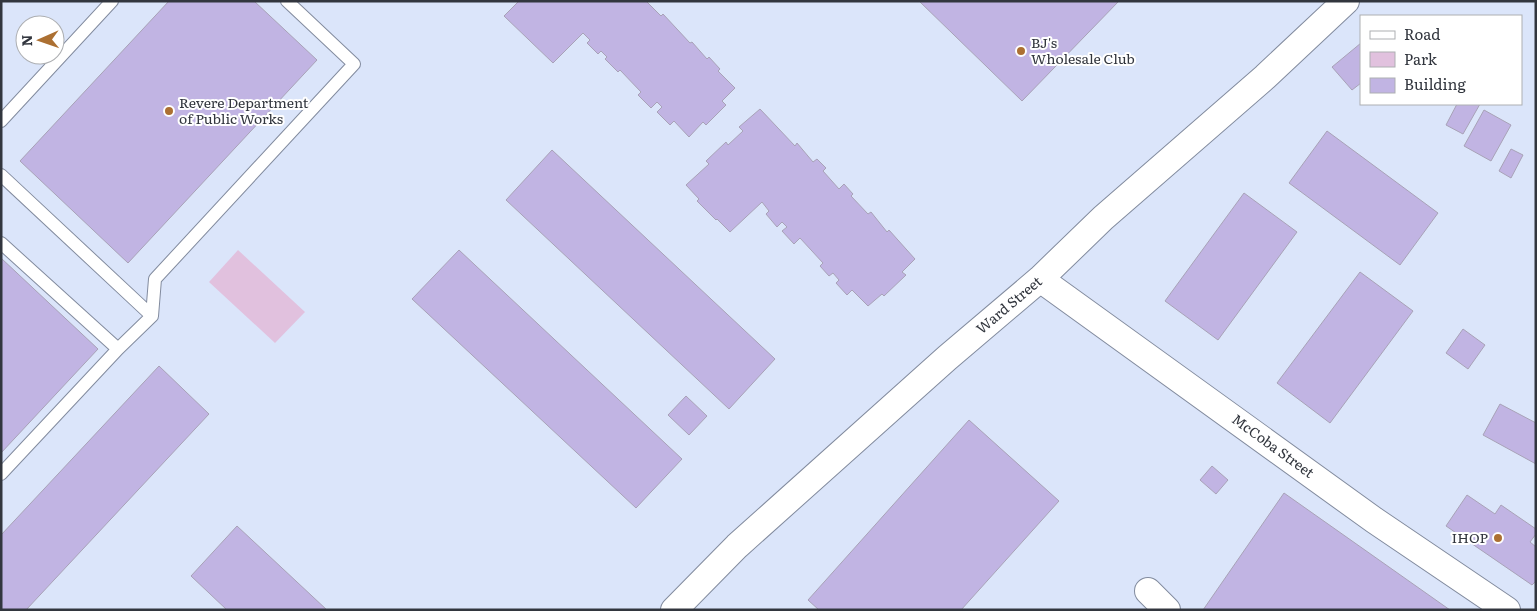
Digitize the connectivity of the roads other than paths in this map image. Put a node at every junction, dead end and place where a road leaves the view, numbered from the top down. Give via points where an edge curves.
1 (112, 1) edge
2 (287, 1) edge
3 (1346, 1) edge
4 (1, 121) edge
5 (1, 175) edge
6 (1, 243) edge
7 (1040, 279) junction
8 (152, 316) junction
9 (118, 348) junction
10 (1, 474) edge
11 (1148, 591) dead end
12 (674, 610) edge
13 (1167, 610) edge
14 (1507, 610) edge

1 - 4 lane
2 - 8 lane via 354,64 154,279
3 - 7 street, Ward Street via 1265,77 1103,218
5 - 8 lane
6 - 9 lane
7 - 12 street, Ward Street via 886,411 737,546
7 - 14 street, McCoba Street via 1374,520
8 - 9 lane
9 - 10 lane
11 - 13 street

